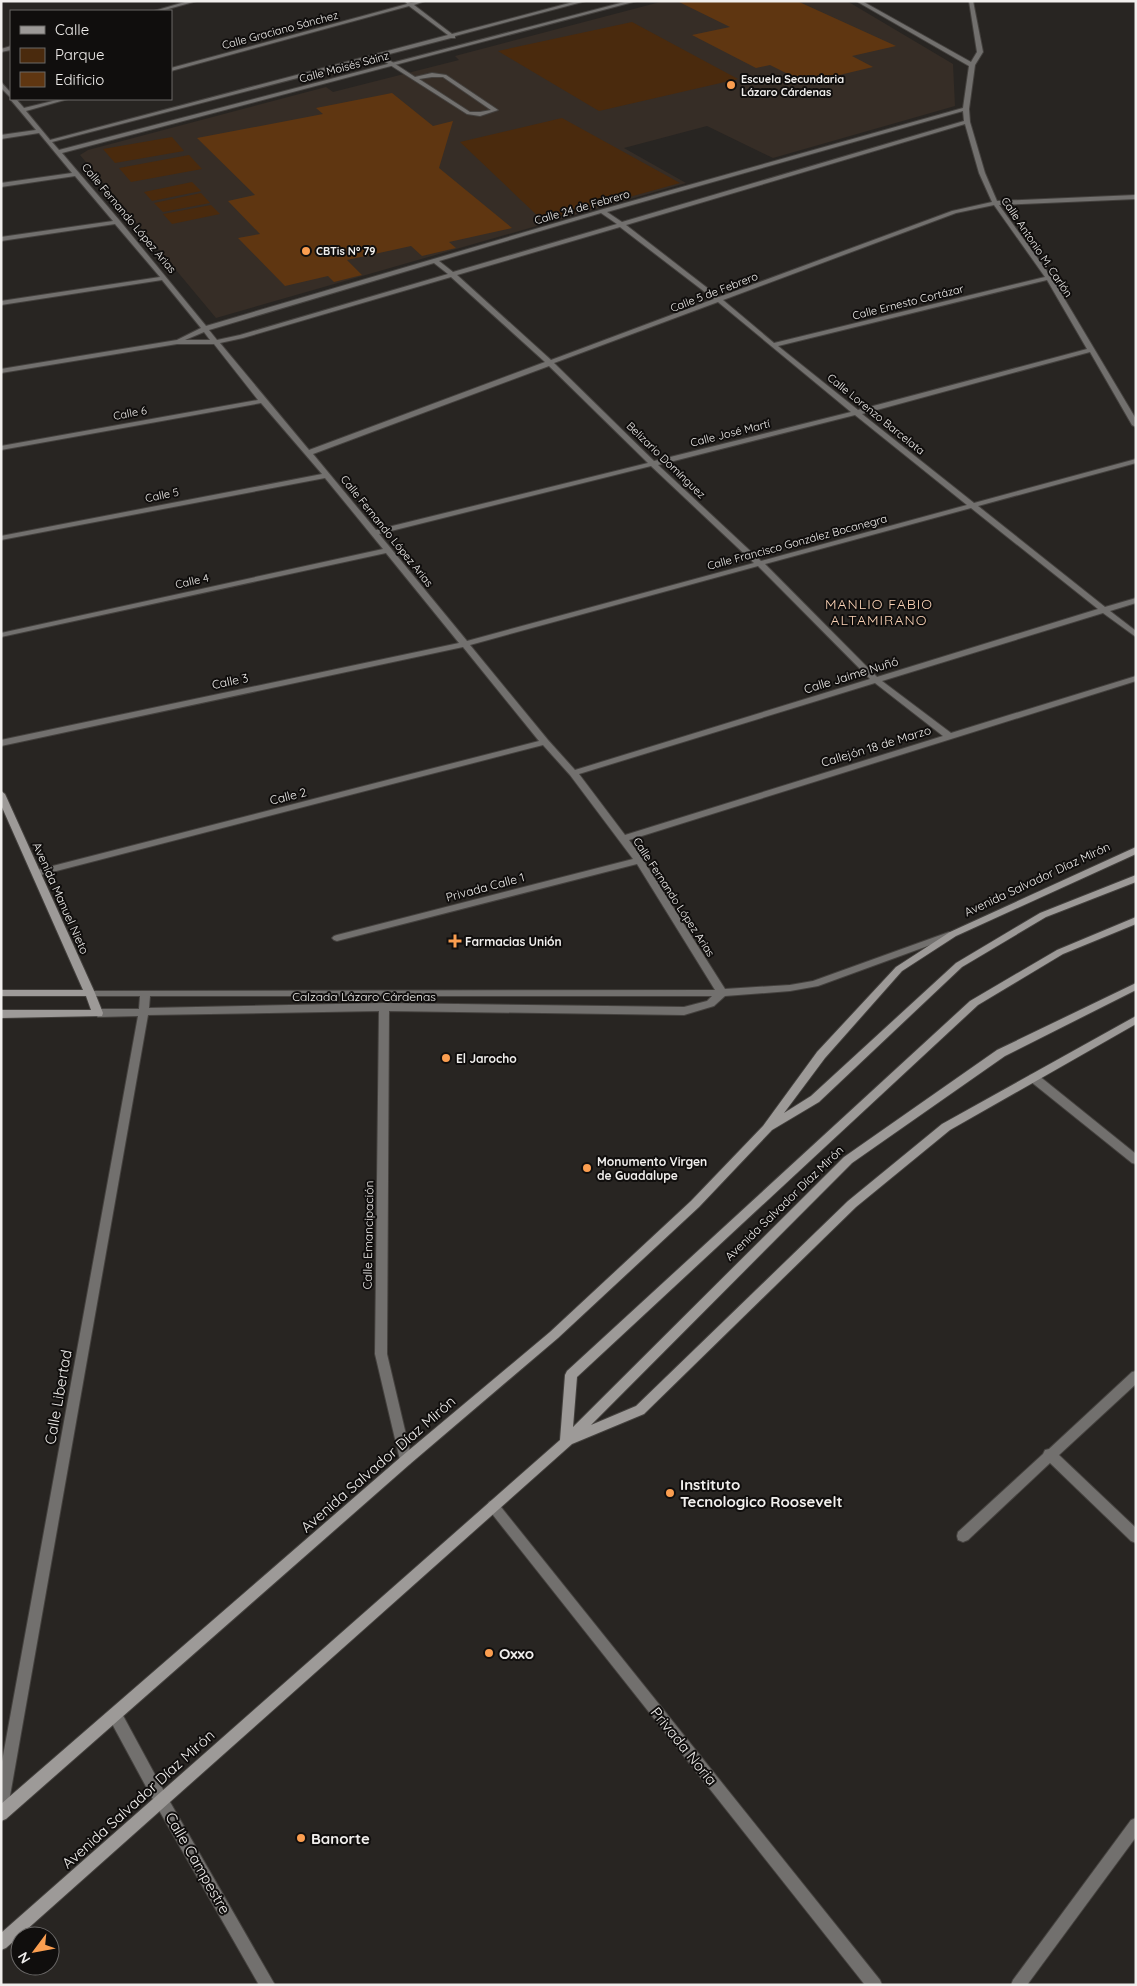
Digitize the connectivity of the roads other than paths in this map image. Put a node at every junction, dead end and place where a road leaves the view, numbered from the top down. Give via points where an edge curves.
1 (195, 1) edge
2 (424, 1) edge
3 (584, 1) edge
4 (635, 1) edge
5 (858, 1) edge
6 (971, 1) edge
7 (409, 3) edge
8 (160, 10) edge
9 (451, 35) junction
10 (463, 46) junction
11 (378, 55) junction
12 (394, 64) junction
13 (972, 65) junction
14 (172, 70) edge
15 (416, 78) junction
16 (1, 84) edge
17 (4, 91) edge
18 (14, 100) edge
19 (62, 100) edge
20 (966, 109) junction
21 (23, 110) junction
22 (967, 122) junction
23 (41, 131) junction
24 (1, 137) edge
25 (51, 141) junction
26 (59, 152) junction
27 (77, 174) junction
28 (1, 185) edge
29 (1136, 197) edge
30 (995, 203) junction
31 (602, 211) junction
32 (118, 222) junction
33 (622, 224) junction
34 (1, 239) edge
35 (435, 261) junction
36 (452, 274) junction
37 (164, 278) junction
38 (1049, 278) junction
39 (718, 301) junction
40 (1, 303) edge
41 (204, 329) junction
42 (177, 342) junction
43 (215, 342) junction
44 (772, 345) junction
45 (1090, 350) junction
46 (551, 364) junction
47 (1, 371) edge
48 (262, 401) junction
49 (856, 413) junction
50 (1136, 425) edge
51 (1, 448) edge
52 (308, 453) junction
53 (1136, 461) edge
54 (653, 464) junction
55 (327, 475) junction
56 (972, 506) junction
57 (374, 533) junction
58 (1, 538) edge
59 (388, 550) junction
60 (760, 564) junction
61 (1136, 600) edge
62 (1104, 610) junction
63 (1, 635) edge
64 (1136, 635) edge
65 (464, 644) junction
66 (1136, 678) edge
67 (876, 680) junction
68 (949, 736) junction
69 (545, 742) junction
70 (1, 743) edge
71 (573, 773) junction
72 (1, 794) edge
73 (623, 839) junction
74 (1136, 850) edge
75 (639, 860) junction
76 (37, 873) junction
77 (1136, 878) edge
78 (1136, 920) edge
79 (953, 934) junction
80 (337, 938) dead end
81 (1136, 986) edge
82 (722, 992) junction
83 (1, 993) edge
84 (90, 993) junction
85 (145, 993) junction
86 (384, 1007) junction
87 (144, 1011) junction
88 (98, 1013) junction
89 (1, 1014) edge
90 (1136, 1019) edge
91 (1034, 1078) junction
92 (767, 1130) junction
93 (1136, 1160) edge
94 (1136, 1376) edge
95 (566, 1442) junction
96 (1049, 1454) junction
97 (406, 1460) junction
98 (493, 1506) junction
99 (963, 1536) dead end
100 (1136, 1537) edge
101 (115, 1715) junction
102 (161, 1800) junction
103 (1, 1808) edge
104 (1, 1814) edge
105 (1136, 1824) edge
106 (1, 1943) edge
107 (268, 1985) edge
108 (876, 1985) edge
109 (1018, 1985) edge

1 - 8 street
2 - 7 street, Calle Graciano Sánchez
3 - 9 street, Calle Moisés Sáinz
4 - 10 street, Calle Moisés Sáinz
5 - 13 street
6 - 13 street, Calle Antonio M. Carlón via 980,52
7 - 9 street
7 - 14 street, Calle Graciano Sánchez
9 - 10 street
9 - 11 street, Calle Moisés Sáinz
10 - 12 street, Calle Moisés Sáinz
11 - 12 street
11 - 25 street, Calle Moisés Sáinz
12 - 15 street
12 - 26 street, Calle Moisés Sáinz
13 - 20 street, Calle Antonio M. Carlón
15 - 15 street via 469,113 495,110 444,76
16 - 17 street, Calle Fernando López Arias
18 - 21 street, Calle Fernando López Arias
19 - 21 street
20 - 22 street, Calle Antonio M. Carlón
20 - 31 street, Calle 24 de Febrero
21 - 23 street, Calle Fernando López Arias
22 - 30 street, Calle Antonio M. Carlón
22 - 33 street
23 - 24 street
23 - 25 street, Calle Fernando López Arias
25 - 26 street, Calle Fernando López Arias
26 - 27 street, Calle Fernando López Arias
27 - 28 street
27 - 32 street, Calle Fernando López Arias
29 - 30 street, Calle 5 de Febrero
30 - 38 street, Calle Antonio M. Carlón
30 - 39 street, Calle 5 de Febrero via 954,212
31 - 33 street, Calle Lorenzo Barcelata
31 - 35 street, Calle 24 de Febrero
32 - 34 street
32 - 37 street, Calle Fernando López Arias
33 - 36 street
33 - 39 street, Calle Lorenzo Barcelata
35 - 36 street, Belizario Domínguez
35 - 41 street, Calle 24 de Febrero
36 - 43 street
36 - 46 street, Belizario Domínguez
37 - 40 street
37 - 41 street, Calle Fernando López Arias
38 - 44 street, Calle Ernesto Cortázar
38 - 45 street, Calle Antonio M. Carlón
39 - 44 street, Calle Lorenzo Barcelata
39 - 46 street, Calle 5 de Febrero
41 - 42 street, Calle 24 de Febrero
41 - 43 street, Calle Fernando López Arias
42 - 43 street
42 - 47 street
43 - 48 street, Calle Fernando López Arias
44 - 49 street, Calle Lorenzo Barcelata
45 - 49 street, Calle José Martí
45 - 50 street, Calle Antonio M. Carlón
46 - 52 street, Calle 5 de Febrero
46 - 54 street, Belizario Domínguez
48 - 51 street, Calle 6
48 - 52 street, Calle Fernando López Arias
49 - 54 street, Calle José Martí
49 - 56 street, Calle Lorenzo Barcelata
52 - 55 street, Calle Fernando López Arias
53 - 56 street, Calle Francisco González Bocanegra
54 - 57 street, Calle José Martí
54 - 60 street, Belizario Domínguez
55 - 57 street, Calle Fernando López Arias
55 - 58 street, Calle 5
56 - 60 street, Calle Francisco González Bocanegra
56 - 62 street, Calle Lorenzo Barcelata
57 - 59 street, Calle Fernando López Arias
59 - 63 street, Calle 4
59 - 65 street, Calle Fernando López Arias
60 - 65 street, Calle Francisco González Bocanegra
60 - 67 street, Belizario Domínguez
61 - 62 street, Calle Jaime Nuñó
62 - 64 street, Calle Lorenzo Barcelata
62 - 67 street, Calle Jaime Nuñó
65 - 69 street, Calle Fernando López Arias
65 - 70 street, Calle 3
66 - 68 street, Callejón 18 de Marzo
67 - 68 street, Belizario Domínguez
67 - 71 street, Calle Jaime Nuñó
68 - 73 street, Callejón 18 de Marzo
69 - 71 street, Calle Fernando López Arias
69 - 76 street, Calle 2
71 - 73 street, Calle Fernando López Arias
72 - 76 main road, Avenida Manuel Nieto
73 - 75 street, Calle Fernando López Arias
74 - 79 main road, Avenida Salvador Díaz Mirón
75 - 80 street, Privada Calle 1
75 - 82 street, Calle Fernando López Arias
76 - 84 main road, Avenida Manuel Nieto
77 - 92 main road, Avenida Salvador Díaz Mirón via 1042,915 959,965 815,1099
78 - 95 main road via 1060,952 974,1003 571,1375
79 - 82 street, Calzada Lázaro Cárdenas via 814,984
79 - 92 main road, Avenida Salvador Díaz Mirón via 899,969 821,1055
81 - 95 main road, Avenida Salvador Díaz Mirón via 1001,1053 844,1164
82 - 85 street, Calzada Lázaro Cárdenas
82 - 86 street, Calzada Lázaro Cárdenas via 710,1004 684,1011
83 - 84 main road, Calzada Lázaro Cárdenas
84 - 85 street, Calzada Lázaro Cárdenas
84 - 88 main road, Avenida Manuel Nieto
85 - 87 street, Calle Libertad
86 - 87 street, Calzada Lázaro Cárdenas
86 - 97 street, Calle Emancipación via 381,1354
87 - 88 street, Calzada Lázaro Cárdenas
87 - 103 street, Calle Libertad
88 - 89 main road, Calzada Lázaro Cárdenas
90 - 91 main road, Avenida Salvador Díaz Mirón
91 - 93 street
91 - 95 main road, Avenida Salvador Díaz Mirón via 946,1127 852,1204 640,1410
92 - 97 main road, Avenida Salvador Díaz Mirón via 695,1204 554,1336
94 - 96 street
95 - 98 main road, Avenida Salvador Díaz Mirón
96 - 99 street
96 - 100 street
97 - 101 main road, Avenida Salvador Díaz Mirón
98 - 102 main road, Avenida Salvador Díaz Mirón
98 - 108 street, Privada Noria
101 - 102 street, Calle Campestre
101 - 104 main road, Avenida Salvador Díaz Mirón
102 - 106 main road, Avenida Salvador Díaz Mirón
102 - 107 street, Calle Campestre
105 - 109 street

